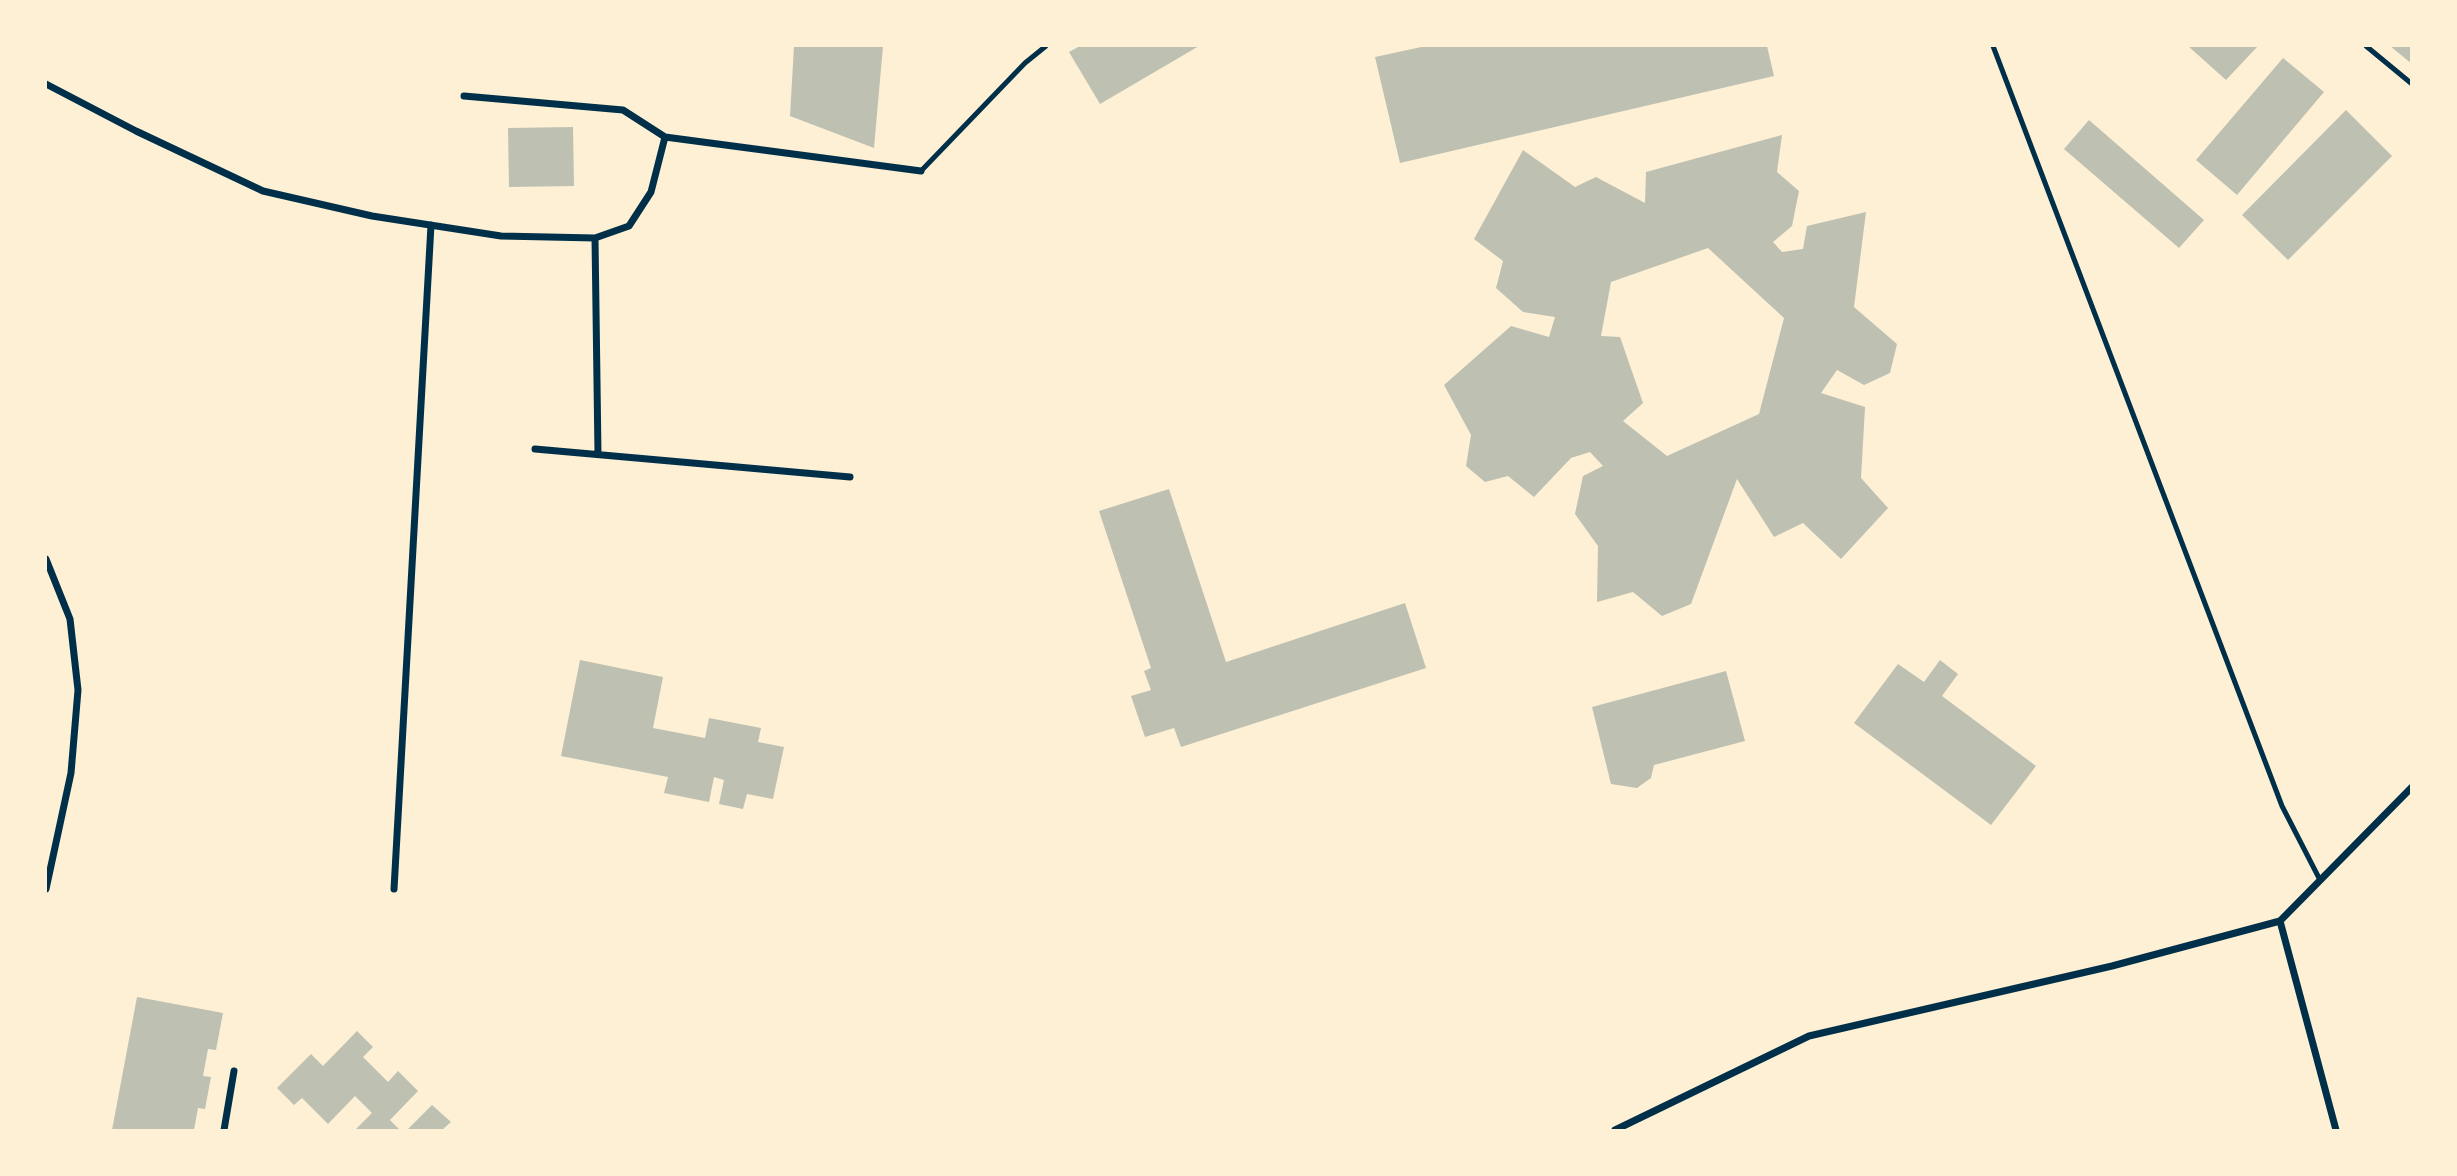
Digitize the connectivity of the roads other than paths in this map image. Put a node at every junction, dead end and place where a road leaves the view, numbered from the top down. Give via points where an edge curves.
1 (1046, 46) edge
2 (1993, 46) edge
3 (2366, 46) edge
4 (46, 84) edge
5 (2412, 84) edge
6 (464, 96) dead end
7 (665, 137) junction
8 (921, 171) joint
9 (431, 225) junction
10 (595, 238) junction
11 (535, 449) dead end
12 (598, 454) junction
13 (850, 477) dead end
14 (46, 559) edge
15 (2412, 787) edge
16 (2320, 880) junction
17 (46, 889) edge
18 (394, 889) dead end
19 (2280, 920) junction
20 (234, 1071) dead end
21 (224, 1130) edge
22 (1615, 1130) edge
23 (2336, 1130) edge

1 - 8 lane
2 - 16 lane via 2282,806
3 - 5 lane
4 - 9 street via 263,191
6 - 7 street via 623,110
7 - 8 street
7 - 10 street via 651,192 629,226
9 - 10 street via 501,236
9 - 18 street
10 - 12 street
11 - 12 street
12 - 13 street
14 - 17 street via 70,619 78,690 71,773
15 - 16 street
16 - 19 street
19 - 22 street via 2112,966 1809,1036
19 - 23 street
20 - 21 street

